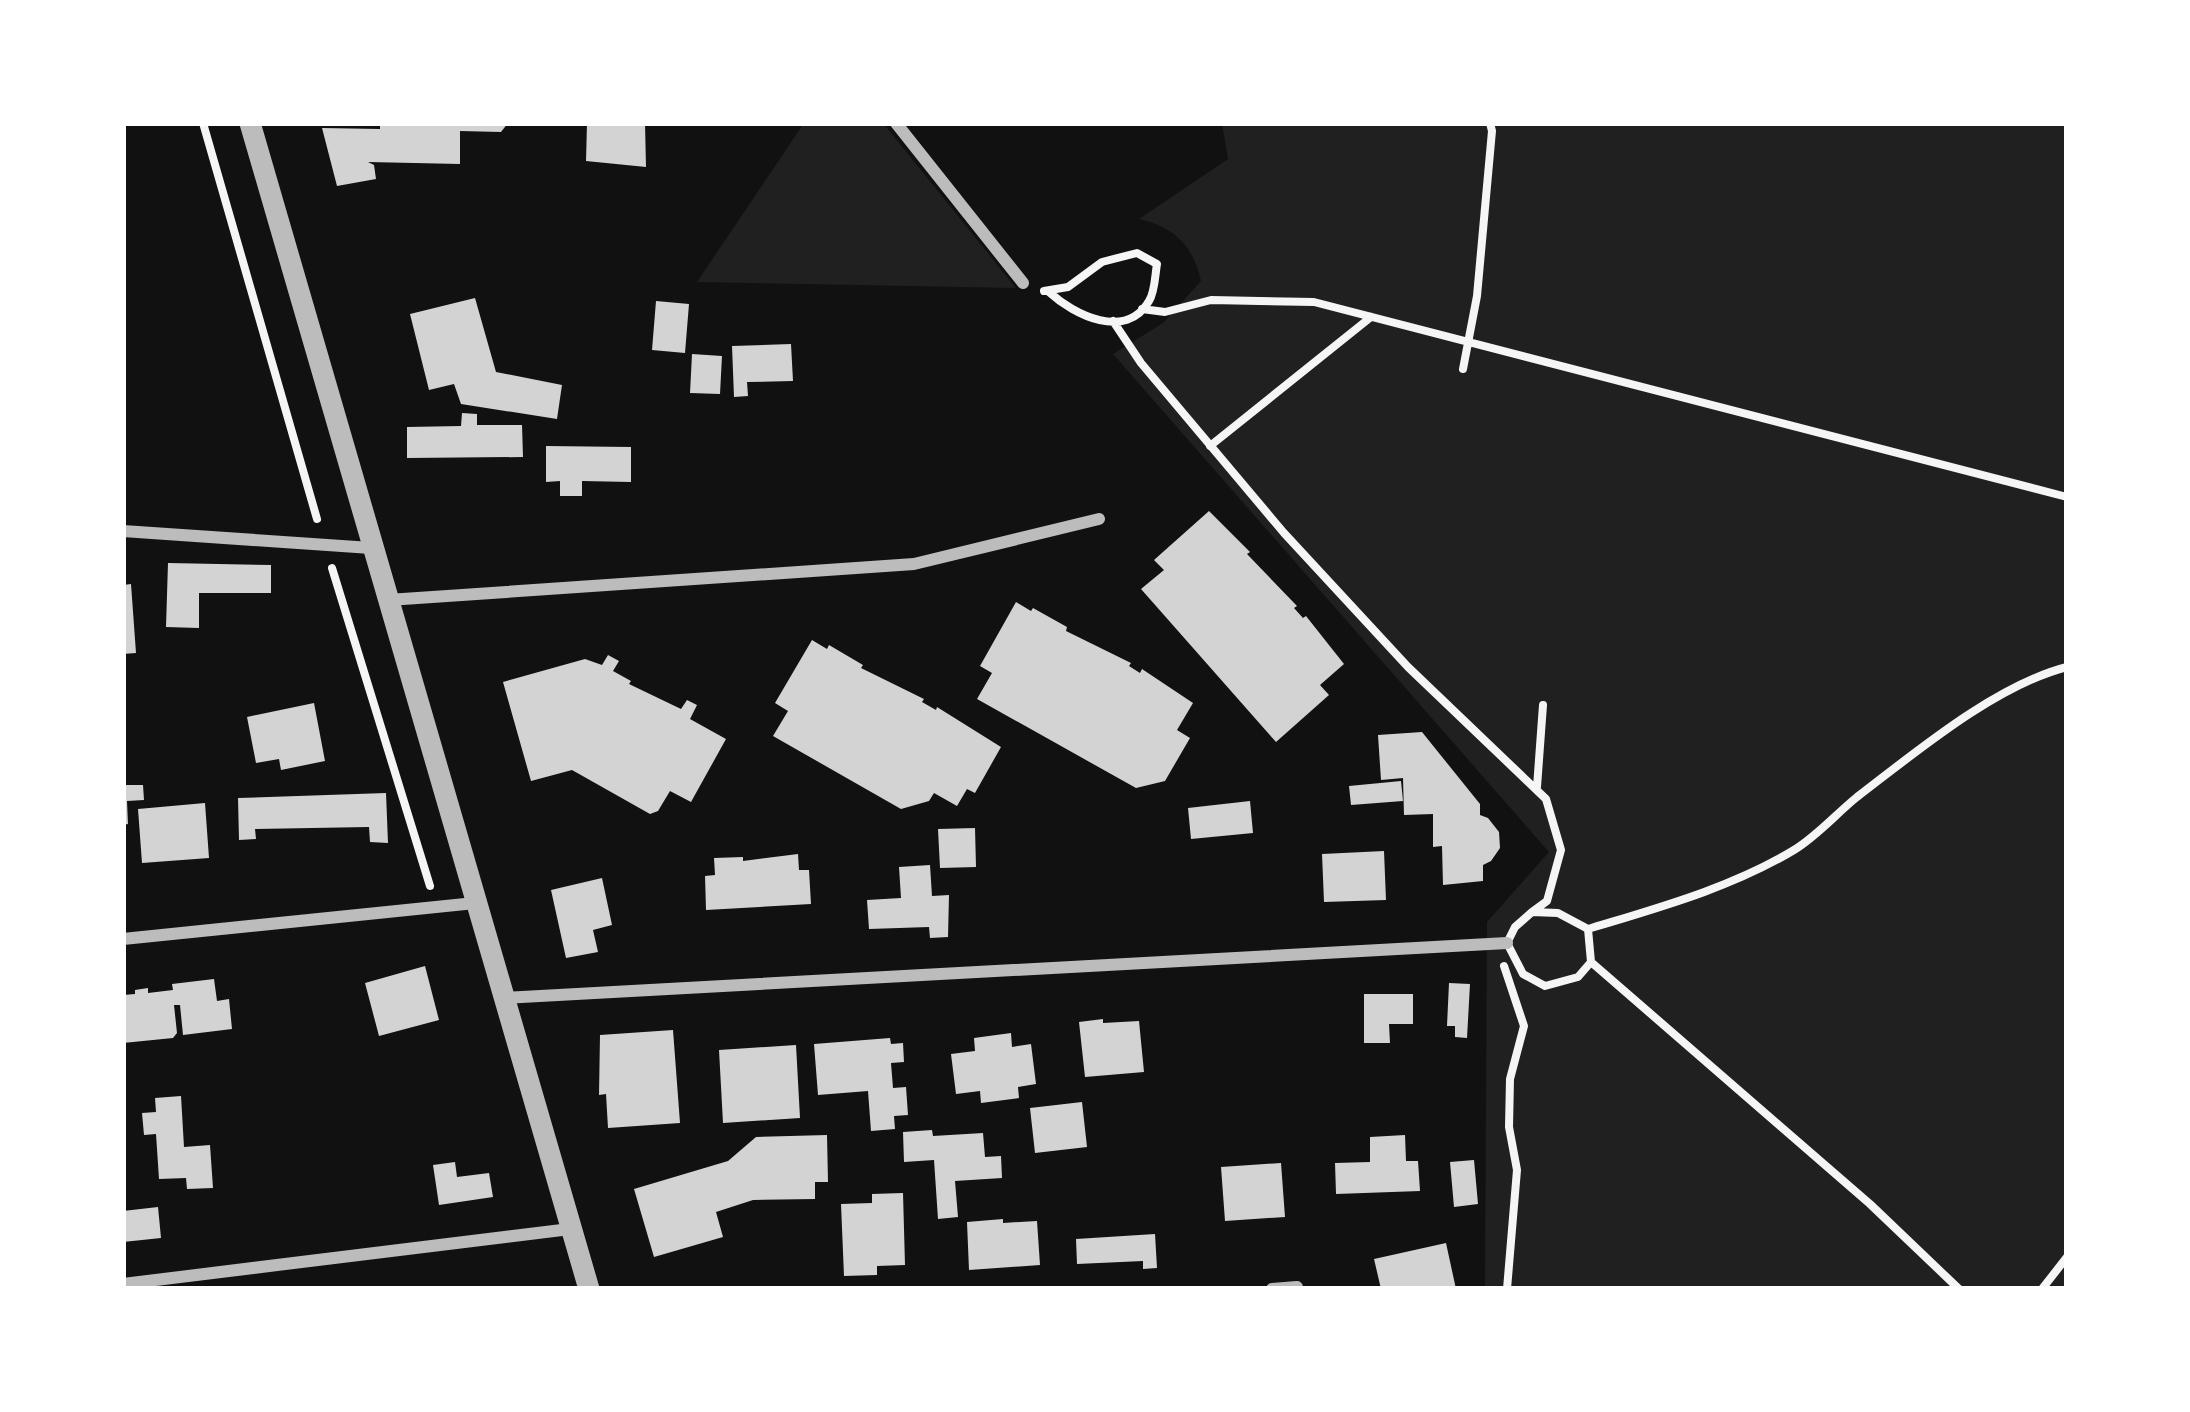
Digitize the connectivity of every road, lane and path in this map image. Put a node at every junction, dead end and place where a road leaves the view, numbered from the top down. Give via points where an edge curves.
1 (250, 123) edge
2 (896, 123) edge
3 (1490, 123) edge
4 (1023, 283) joint
5 (1049, 292) junction
6 (1142, 309) junction
7 (1372, 316) junction
8 (1113, 321) junction
9 (1467, 341) junction
10 (1463, 369) dead end
11 (1210, 446) junction
12 (2067, 497) edge
13 (1099, 519) dead end
14 (123, 531) edge
15 (371, 548) junction
16 (388, 600) junction
17 (2067, 667) edge
18 (1543, 706) dead end
19 (1537, 788) junction
20 (475, 903) junction
21 (1532, 912) junction
22 (1588, 929) junction
23 (123, 939) edge
24 (1500, 943) junction
25 (1591, 962) junction
26 (502, 998) junction
27 (571, 1229) junction
28 (2067, 1258) edge
29 (123, 1283) edge
30 (1297, 1288) edge
31 (589, 1289) edge
32 (1272, 1289) edge
33 (1507, 1289) edge
34 (1958, 1289) edge
35 (2042, 1289) edge

1 - 15 street
2 - 4 street
3 - 9 path
4 - 5 path
5 - 6 path via 1137,253 1157,264
5 - 8 path via 1100,322
6 - 7 path via 1211,300 1314,302
6 - 8 path
7 - 9 path
7 - 11 path
8 - 11 path
9 - 10 path
9 - 12 path
11 - 19 path via 1408,668
13 - 16 street via 914,564
14 - 15 street
15 - 16 street
16 - 20 street
17 - 22 path via 2003,692 1795,849 1688,899
18 - 19 path
19 - 21 path via 1561,850 1547,901
20 - 23 street
20 - 26 street
21 - 22 path via 1558,913
21 - 24 path
22 - 25 path
24 - 25 path via 1522,974 1545,986 1578,977
24 - 26 street
24 - 33 path via 1524,1026 1510,1078 1517,1170
25 - 34 path
26 - 27 street
27 - 29 street
27 - 31 street
28 - 35 path
30 - 32 street

